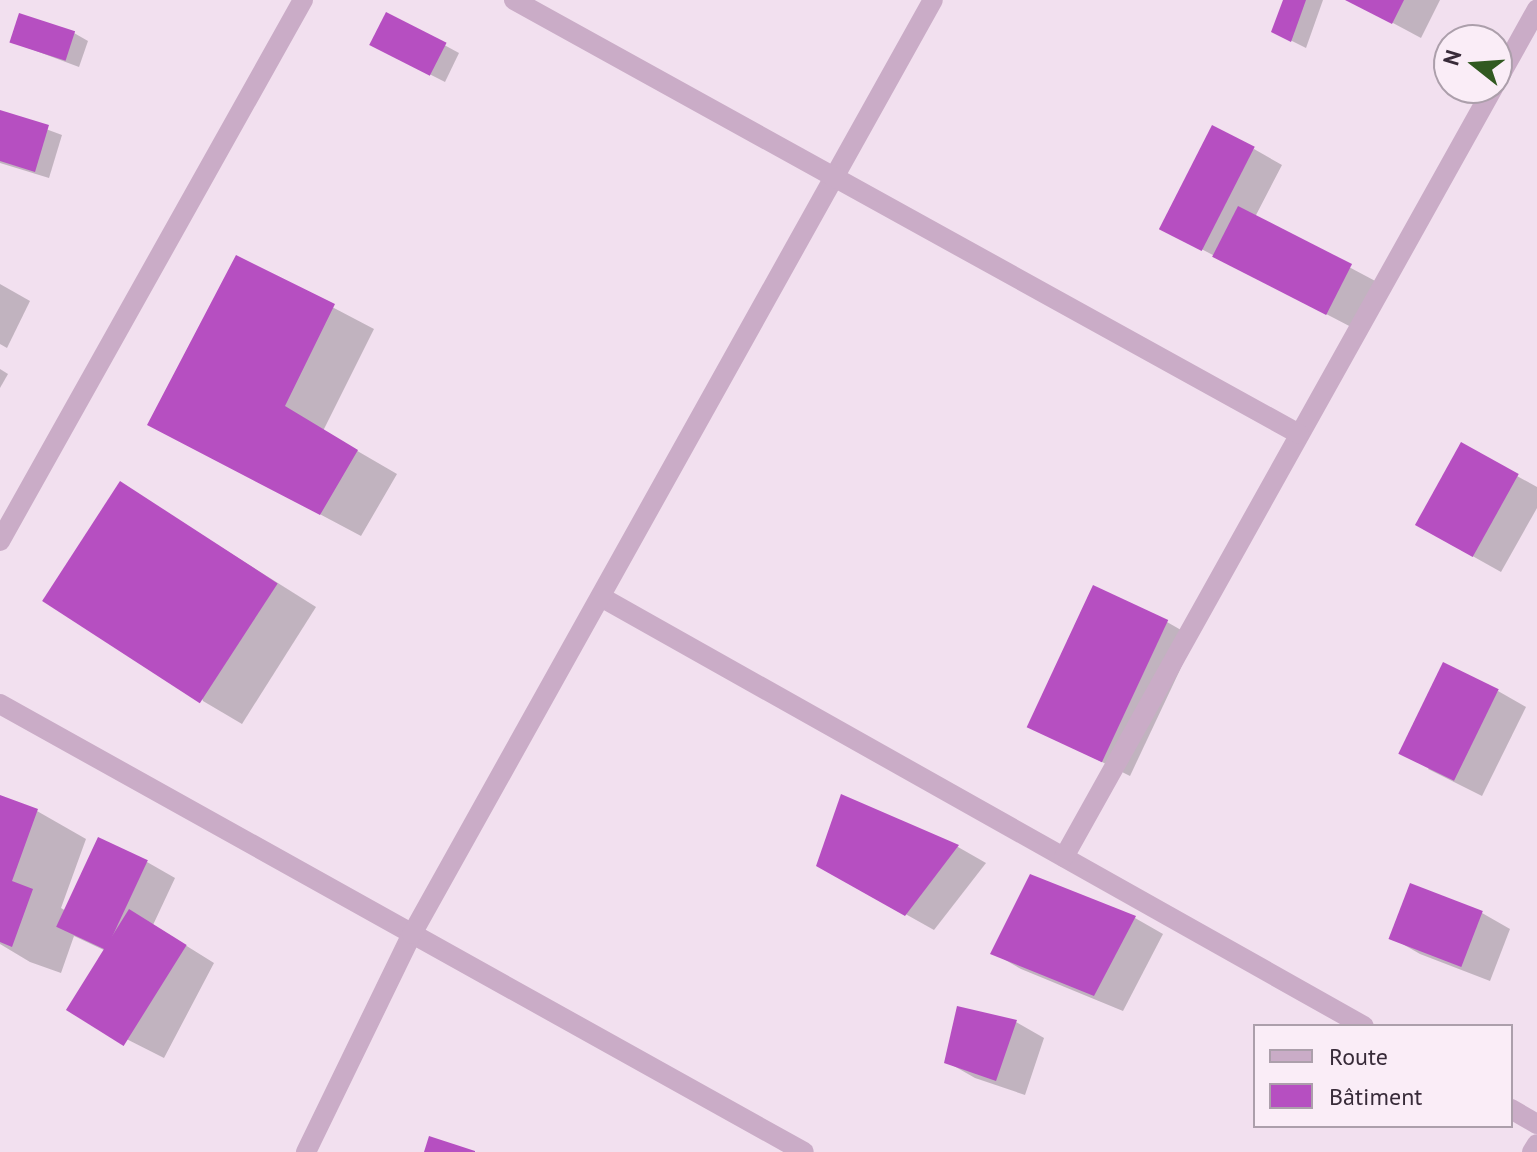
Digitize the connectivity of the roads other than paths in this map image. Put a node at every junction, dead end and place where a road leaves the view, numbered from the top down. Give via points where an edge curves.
1 (303, 0) edge
2 (514, 0) edge
3 (933, 0) edge
4 (1537, 9) edge
5 (1513, 52) edge
6 (1484, 104) edge
7 (834, 178) junction
8 (1299, 434) junction
9 (0, 541) edge
10 (601, 597) junction
11 (0, 704) edge
12 (1064, 857) junction
13 (412, 934) junction
14 (1360, 1024) edge
15 (1513, 1110) edge
16 (1537, 1124) edge
17 (1537, 1144) edge
18 (306, 1152) edge
19 (804, 1152) edge
20 (1532, 1152) edge

1 - 9 street
2 - 7 street
3 - 7 street
4 - 5 street
6 - 8 street
7 - 8 street
7 - 10 street
8 - 12 street
10 - 12 street
10 - 13 street
11 - 13 street
12 - 14 street
13 - 18 street
13 - 19 street
15 - 16 street
17 - 20 street

